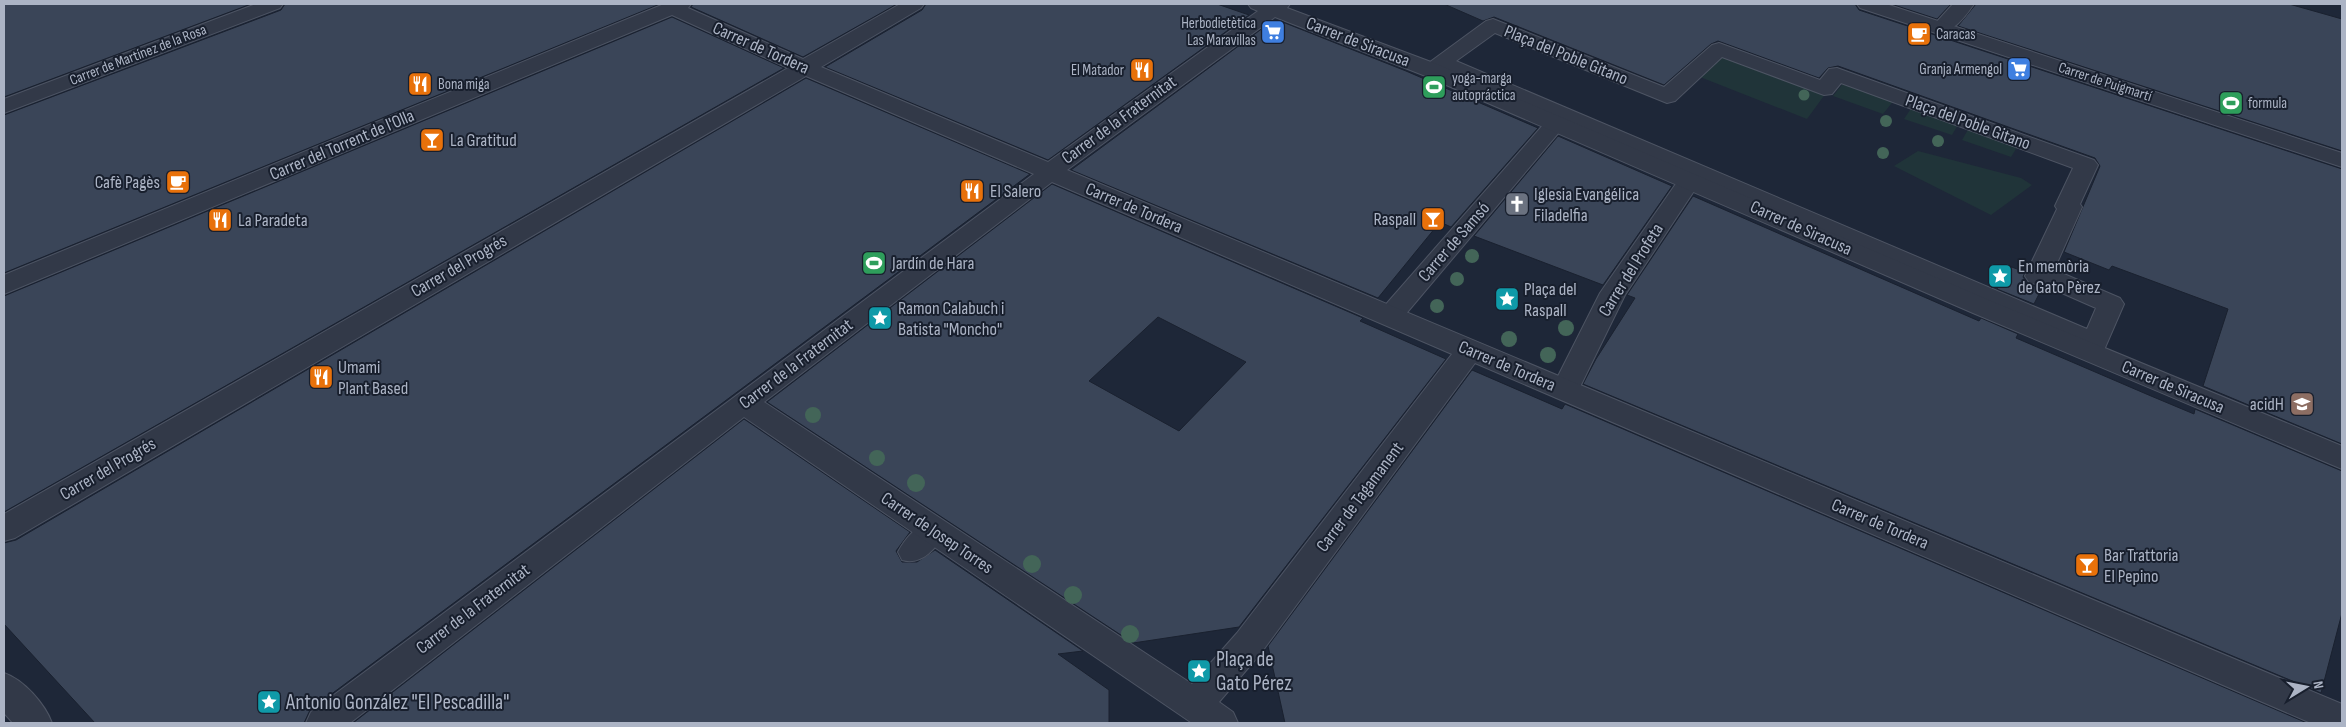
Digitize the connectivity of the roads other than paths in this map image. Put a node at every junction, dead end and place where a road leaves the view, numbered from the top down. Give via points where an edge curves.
1 (273, 4) edge
2 (914, 4) edge
3 (1867, 4) edge
4 (1964, 4) edge
5 (1269, 5) edge
6 (677, 6) edge
7 (1941, 28) junction
8 (804, 67) junction
9 (4, 106) edge
10 (1556, 122) junction
11 (2342, 160) edge
12 (1049, 172) junction
13 (1690, 180) junction
14 (4, 285) edge
15 (1390, 316) junction
16 (2094, 343) joint
17 (1470, 350) junction
18 (1565, 390) junction
19 (744, 403) junction
20 (2342, 458) edge
21 (4, 529) edge
22 (4, 688) edge
23 (1208, 714) edge
24 (2342, 720) edge
25 (35, 723) edge
26 (323, 723) edge

1 - 9 street, Carrer de Martínez de la Rosa
2 - 8 street, Carrer del Progrés
3 - 7 street, Carrer de Puigmartí
4 - 7 street
5 - 10 street, Carrer de Siracusa
5 - 12 street, Carrer de la Fraternitat
6 - 8 street, Carrer de Tordera
6 - 14 street, Carrer del Torrent de l'Olla
7 - 11 street, Carrer de Puigmartí
8 - 12 street, Carrer de Tordera
8 - 21 street, Carrer del Progrés
10 - 13 street, Carrer de Siracusa
10 - 15 street, Carrer de Samsó
12 - 15 street, Carrer de Tordera
12 - 19 street, Carrer de la Fraternitat
13 - 18 street, Carrer del Profeta via 1613,293
13 - 20 street, Carrer de Siracusa
15 - 17 street, Carrer de Tordera
16 - 16 street, Plaça del Poble Gitano via 2111,304 2038,276 2086,165 1837,74 1824,89 1719,49 1667,96 1493,25 1441,62
17 - 18 street, Carrer de Tordera
17 - 23 street, Carrer de Tagamanent via 1249,643
18 - 24 street, Carrer de Tordera
19 - 23 street, Carrer de Josep Torres via 923,541 1131,664
19 - 26 street, Carrer de la Fraternitat
22 - 25 street

